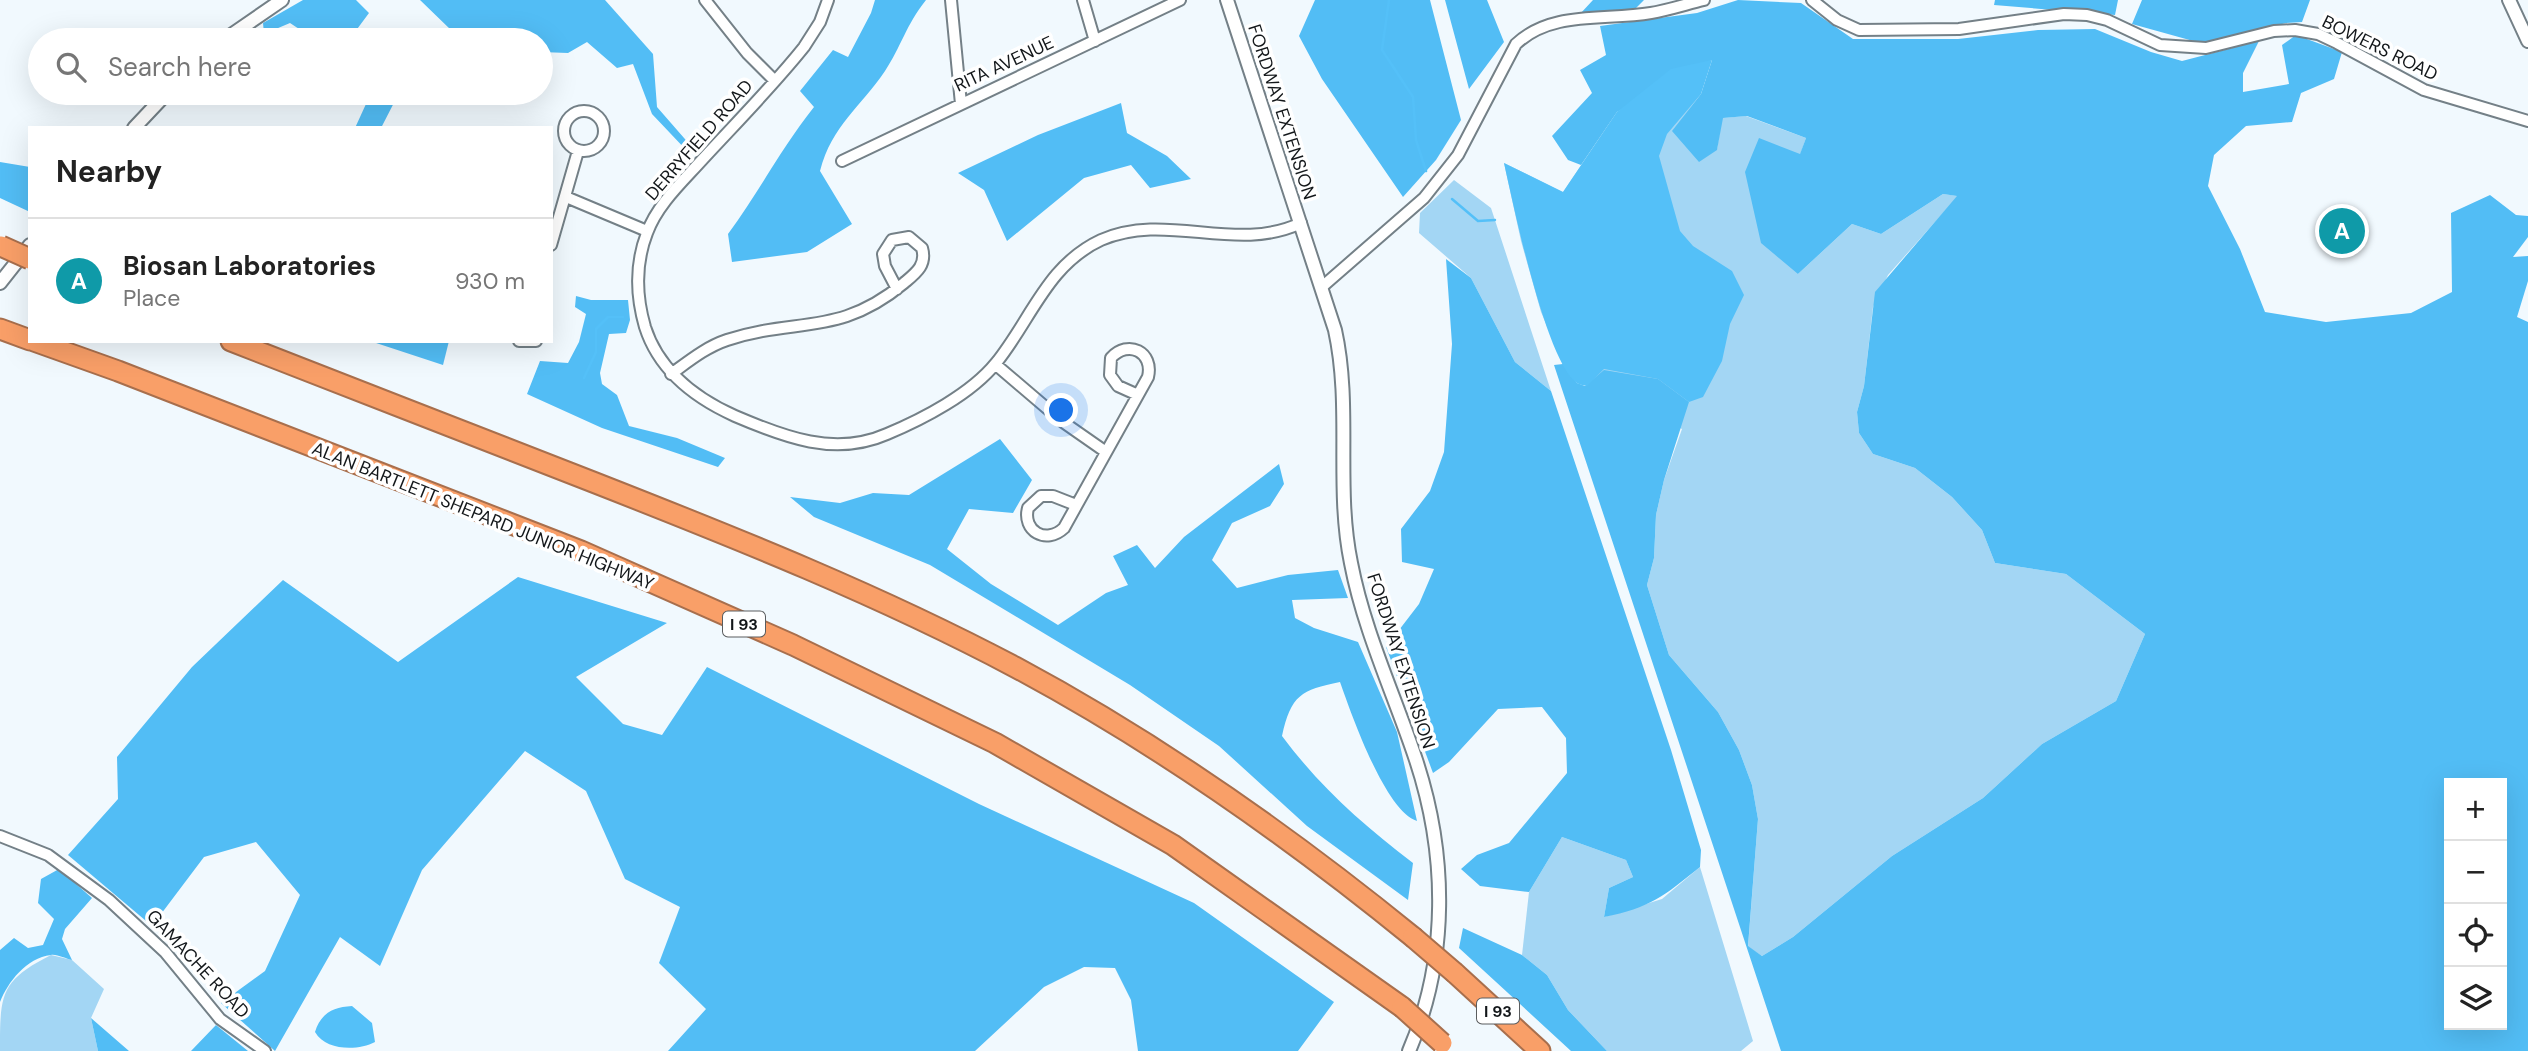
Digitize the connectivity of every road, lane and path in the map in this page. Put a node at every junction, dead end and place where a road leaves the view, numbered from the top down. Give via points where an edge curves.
1 (282, 0) edge
2 (705, 0) edge
3 (828, 0) edge
4 (951, 0) edge
5 (1083, 0) edge
6 (1180, 0) edge
7 (1227, 0) edge
8 (1704, 0) edge
9 (1812, 0) edge
10 (2508, 0) edge
11 (241, 28) edge
12 (1094, 41) junction
13 (2528, 41) edge
14 (775, 81) junction
15 (961, 104) junction
16 (155, 105) edge
17 (2528, 121) edge
18 (136, 126) edge
19 (578, 151) dead end
20 (842, 160) dead end
21 (566, 197) junction
22 (1301, 223) junction
23 (648, 231) junction
24 (553, 239) edge
25 (0, 245) edge
26 (28, 248) edge
27 (28, 258) edge
28 (0, 283) edge
29 (1323, 286) junction
30 (897, 289) junction
31 (40, 343) edge
32 (236, 343) edge
33 (995, 363) junction
34 (671, 374) junction
35 (1138, 395) junction
36 (1106, 452) junction
37 (1076, 505) junction
38 (0, 836) edge
39 (1446, 1047) edge
40 (265, 1051) edge
41 (1409, 1051) edge
42 (1540, 1051) edge

1 - 11 street
2 - 14 street
3 - 14 street, DERRYFIELD ROAD via 813,35
4 - 15 street
5 - 12 street
6 - 12 street, RITA AVENUE
7 - 22 street, FORDWAY EXTENSION
8 - 29 street via 1651,13 1568,21 1525,35 1458,155 1424,198
9 - 17 street, BOWERS ROAD via 1859,30 1959,29 2087,15 2160,45 2206,48 2295,30 2318,34 2424,90
10 - 13 street
12 - 15 street, RITA AVENUE
14 - 23 street, DERRYFIELD ROAD via 674,191
15 - 20 street, RITA AVENUE
16 - 18 street
19 - 21 street
21 - 23 street
21 - 24 street
22 - 29 street, FORDWAY EXTENSION
22 - 33 street, DERRYFIELD ROAD via 1254,237 1153,228 1102,240 1083,250 1051,279
23 - 34 street, DERRYFIELD ROAD via 638,276 639,303 651,343
25 - 27 highway, bridge
26 - 28 street
29 - 41 street, FORDWAY EXTENSION via 1344,378 1343,498 1351,563 1371,636 1425,790 1437,854 1434,962
30 - 30 street via 924,261 920,244 909,237 892,240 883,254
30 - 34 street via 832,323 724,341
31 - 39 highway, ALAN BARTLETT SHEPARD JUNIOR HIGHWAY / I 93, bridge via 581,551 793,645 960,726 1173,845 1402,1007
32 - 42 highway, I 93, bridge via 775,554 949,633 1069,697 1184,768 1304,851 1413,937
33 - 34 street, DERRYFIELD ROAD via 965,389 891,433 832,446 783,435 725,412
33 - 36 street
35 - 35 street via 1149,373 1148,360 1139,351 1121,350 1110,362 1110,375 1118,386
35 - 36 street
36 - 37 street
37 - 37 street via 1049,495 1037,498 1028,508 1028,526 1052,536 1064,528
38 - 40 street, GAMACHE ROAD via 48,855 109,900 166,952 220,1019

